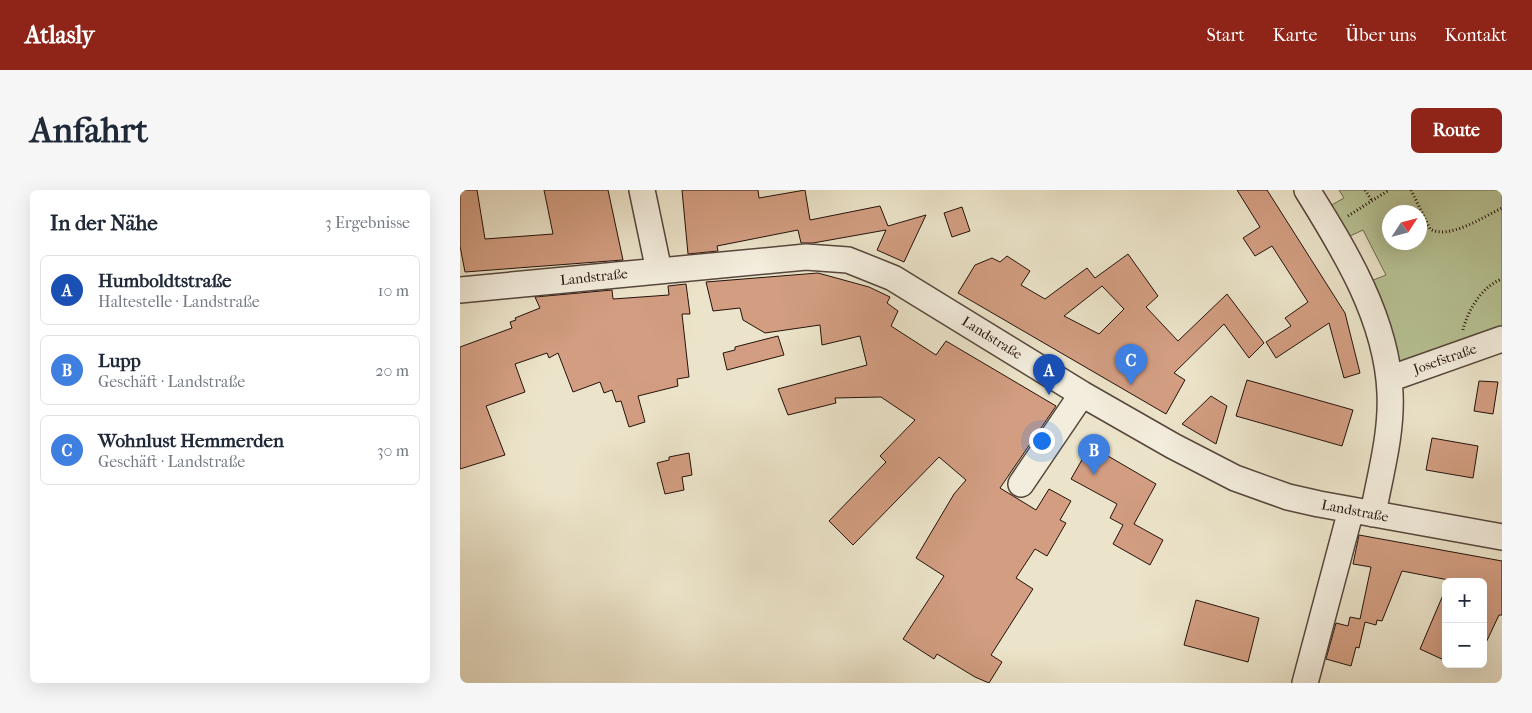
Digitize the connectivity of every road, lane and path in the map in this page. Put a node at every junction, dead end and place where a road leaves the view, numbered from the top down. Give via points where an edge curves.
1 (642, 190) edge
2 (1307, 190) edge
3 (1365, 190) edge
4 (1390, 190) edge
5 (1411, 190) edge
6 (1372, 201) junction
7 (1502, 208) edge
8 (1329, 225) junction
9 (659, 270) junction
10 (1502, 278) edge
11 (460, 290) edge
12 (1502, 339) edge
13 (1458, 355) junction
14 (1388, 379) junction
15 (1082, 394) junction
16 (1020, 484) dead end
17 (1362, 512) junction
18 (1502, 536) edge
19 (1305, 683) edge

1 - 9 street
2 - 8 street
3 - 6 path
4 - 6 path
5 - 7 path via 1430,229 1436,232 1447,234
6 - 8 path
8 - 14 street via 1368,302
9 - 11 street, Landstraße
9 - 15 street, Landstraße via 814,257 863,264 901,283
10 - 13 path via 1486,289 1467,315
12 - 13 street, Josefstraße
13 - 14 street, Josefstraße
14 - 17 street via 1389,424
15 - 16 street
15 - 17 street, Landstraße via 1235,478 1288,497
17 - 18 street, Landstraße
17 - 19 street

